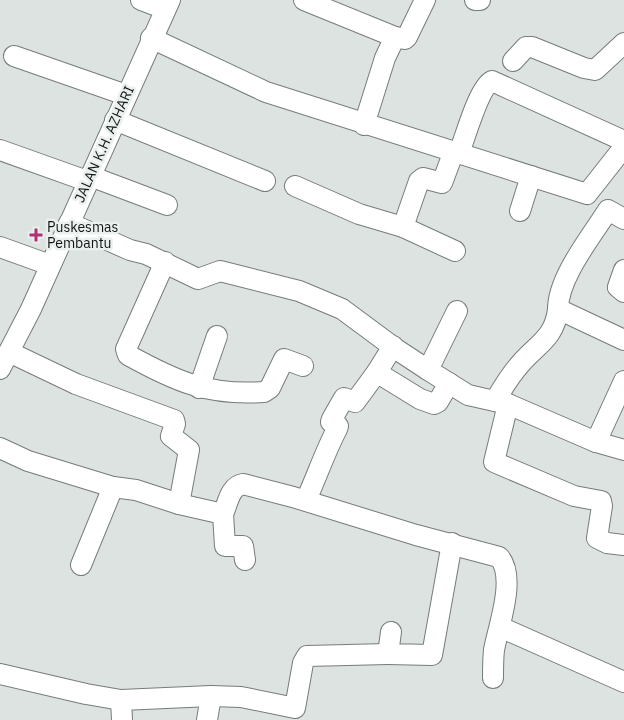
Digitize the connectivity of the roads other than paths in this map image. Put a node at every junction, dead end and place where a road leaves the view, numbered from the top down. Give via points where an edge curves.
1 (141, 0) edge
2 (304, 0) edge
3 (425, 0) edge
4 (475, 0) edge
5 (480, 0) edge
6 (168, 5) edge
7 (395, 37) junction
8 (151, 38) junction
9 (624, 42) edge
10 (14, 56) dead end
11 (513, 61) dead end
12 (126, 95) junction
13 (115, 120) junction
14 (364, 125) junction
15 (624, 141) edge
16 (624, 147) edge
17 (0, 150) edge
18 (457, 152) junction
19 (531, 176) junction
20 (88, 179) junction
21 (265, 181) dead end
22 (295, 186) dead end
23 (587, 194) junction
24 (167, 206) dead end
25 (520, 211) dead end
26 (616, 215) edge
27 (68, 223) junction
28 (403, 227) junction
29 (0, 247) edge
30 (455, 251) dead end
31 (165, 262) junction
32 (50, 264) junction
33 (624, 270) edge
34 (624, 292) edge
35 (558, 309) junction
36 (457, 311) dead end
37 (217, 336) dead end
38 (624, 340) edge
39 (392, 346) junction
40 (2, 365) edge
41 (303, 366) dead end
42 (428, 370) junction
43 (377, 372) junction
44 (624, 381) edge
45 (449, 383) junction
46 (199, 388) junction
47 (502, 402) junction
48 (596, 442) junction
49 (0, 448) edge
50 (624, 450) edge
51 (113, 487) junction
52 (306, 500) junction
53 (179, 504) junction
54 (223, 514) junction
55 (452, 543) junction
56 (624, 545) edge
57 (245, 560) dead end
58 (81, 565) dead end
59 (500, 626) junction
60 (391, 632) dead end
61 (388, 654) junction
62 (0, 674) edge
63 (493, 678) dead end
64 (624, 682) edge
65 (211, 696) junction
66 (122, 700) junction
67 (122, 720) edge
68 (207, 720) edge

1 - 6 street
2 - 7 street
3 - 7 street via 407,37
4 - 5 street
6 - 8 street, JALAN K.H. AZHARI
7 - 14 street
8 - 12 street, JALAN K.H. AZHARI
8 - 14 street via 266,92
9 - 11 street via 595,70 532,47 526,47
10 - 12 street
12 - 13 street, JALAN K.H. AZHARI
13 - 20 street, JALAN K.H. AZHARI
13 - 21 street
14 - 18 street
15 - 18 street via 492,82 480,99
16 - 23 street
17 - 20 street
18 - 19 street
18 - 28 street via 442,183 424,178 419,181
19 - 23 street
19 - 25 street
20 - 24 street
20 - 27 street, JALAN K.H. AZHARI
22 - 28 street via 359,214
23 - 26 street
26 - 35 street via 575,262 560,294
27 - 31 street
27 - 32 street, JALAN K.H. AZHARI
28 - 30 street
29 - 32 street
31 - 39 street via 198,279 220,271 299,292 342,309
31 - 46 street via 126,353 170,378
32 - 40 street, JALAN K.H. AZHARI
33 - 34 street via 618,286
35 - 38 street
35 - 47 street via 545,341 522,361
36 - 42 street
37 - 46 street
39 - 42 street
39 - 43 street
40 - 53 street via 76,384 174,420 171,436 189,450
41 - 46 street via 284,359 270,388 264,392
42 - 45 street
43 - 45 street via 434,404
43 - 52 street via 355,402 344,398 332,419 337,429
44 - 48 street
45 - 47 street via 468,395
47 - 48 street
47 - 56 street via 494,462 574,496 601,501 597,538
48 - 50 street
49 - 51 street via 28,461
51 - 53 street via 136,490
51 - 58 street
52 - 54 street via 236,485
52 - 55 street
53 - 54 street
54 - 57 street via 225,546 243,546
55 - 59 street via 499,557 503,562 506,585
55 - 61 street via 432,655
59 - 63 street via 494,651
59 - 64 street
60 - 61 street
61 - 65 street via 308,656 303,663 295,708 241,697
62 - 66 street
65 - 66 street
65 - 68 street
66 - 67 street

